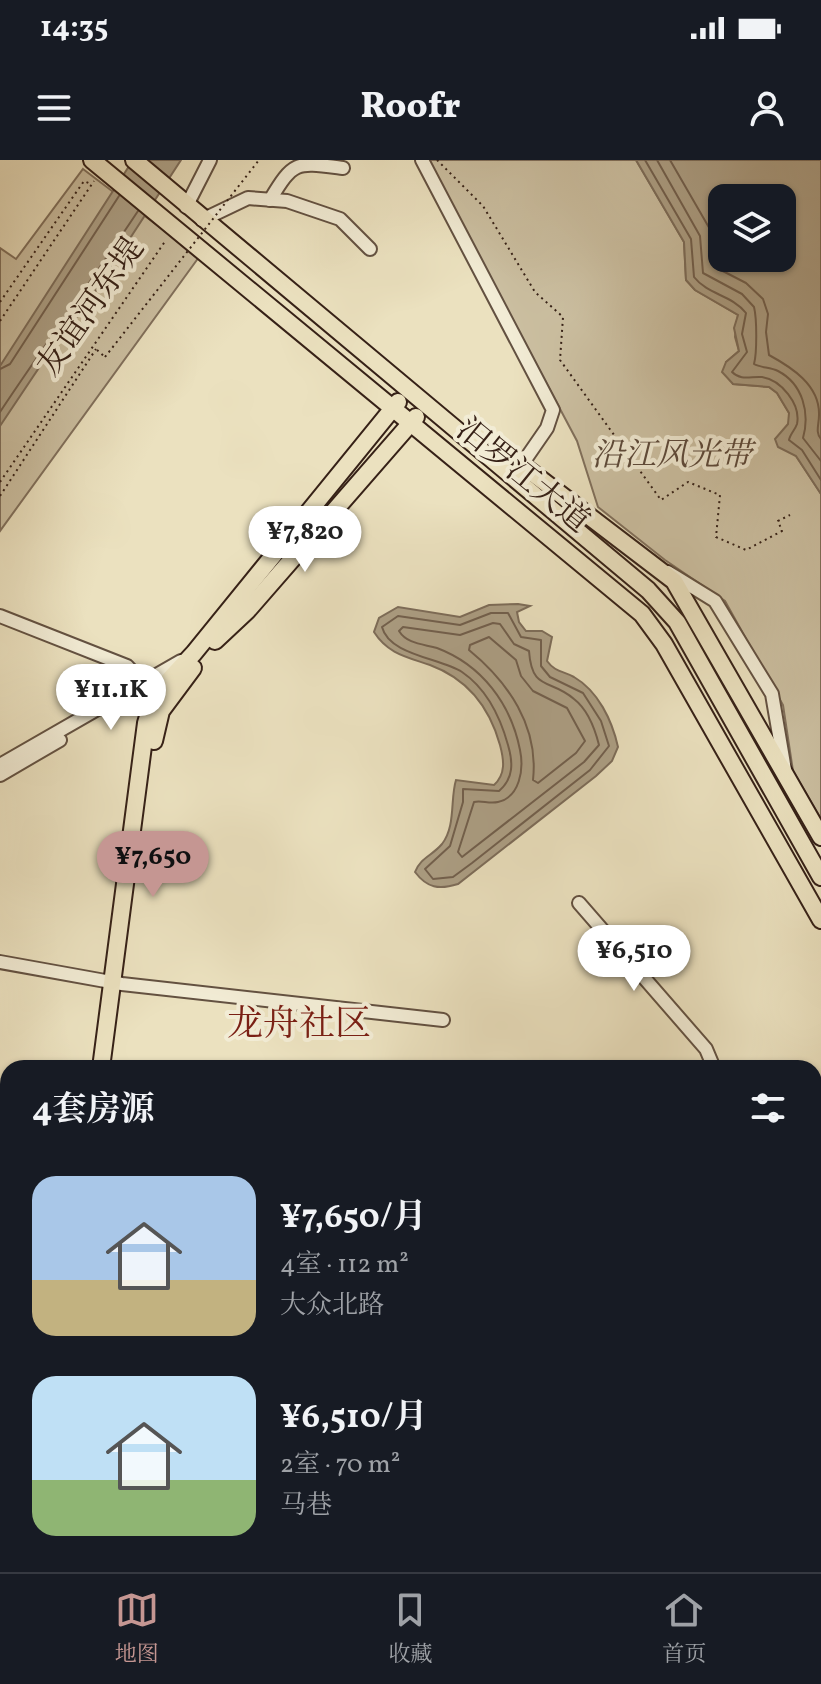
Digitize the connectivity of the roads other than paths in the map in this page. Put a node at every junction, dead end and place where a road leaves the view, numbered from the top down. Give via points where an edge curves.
1 (134, 160) edge
2 (210, 160) edge
3 (422, 160) edge
4 (343, 168) dead end
5 (96, 174) edge
6 (270, 200) junction
7 (186, 207) junction
8 (202, 220) junction
9 (370, 249) dead end
10 (407, 391) junction
11 (425, 406) junction
12 (393, 408) junction
13 (411, 422) junction
14 (517, 471) junction
15 (659, 567) junction
16 (0, 616) edge
17 (198, 654) junction
18 (149, 689) junction
19 (156, 725) junction
20 (0, 765) edge
21 (785, 773) junction
22 (0, 775) edge
23 (821, 837) edge
24 (821, 877) edge
25 (579, 903) dead end
26 (821, 920) edge
27 (0, 962) edge
28 (117, 983) junction
29 (443, 1020) dead end
30 (103, 1060) edge
31 (112, 1060) edge
32 (711, 1060) edge

1 - 7 main road, 汨罗江大道
2 - 7 street
3 - 14 street via 553,410
4 - 6 street via 299,162 289,167
5 - 12 main road, 汨罗江大道
6 - 8 street via 248,198
6 - 9 street via 340,219
7 - 8 main road, 汨罗江大道
8 - 10 main road, 汨罗江大道
10 - 11 main road, 汨罗江大道
10 - 12 main road
11 - 13 main road
11 - 14 main road, 汨罗江大道
12 - 13 main road, 汨罗江大道
12 - 17 main road
13 - 17 main road via 247,611
13 - 26 main road, 汨罗江大道 via 642,614
14 - 15 main road
14 - 24 main road, 汨罗江大道 via 677,622
15 - 21 main road via 683,594
15 - 21 street via 704,591 736,634 776,704
16 - 18 street via 127,666
17 - 18 street
17 - 18 main road
17 - 19 main road
18 - 19 street
18 - 20 street
18 - 22 street
18 - 28 main road
19 - 28 main road
21 - 23 main road
25 - 32 street
27 - 28 street
28 - 29 street
28 - 30 main road
28 - 31 main road

